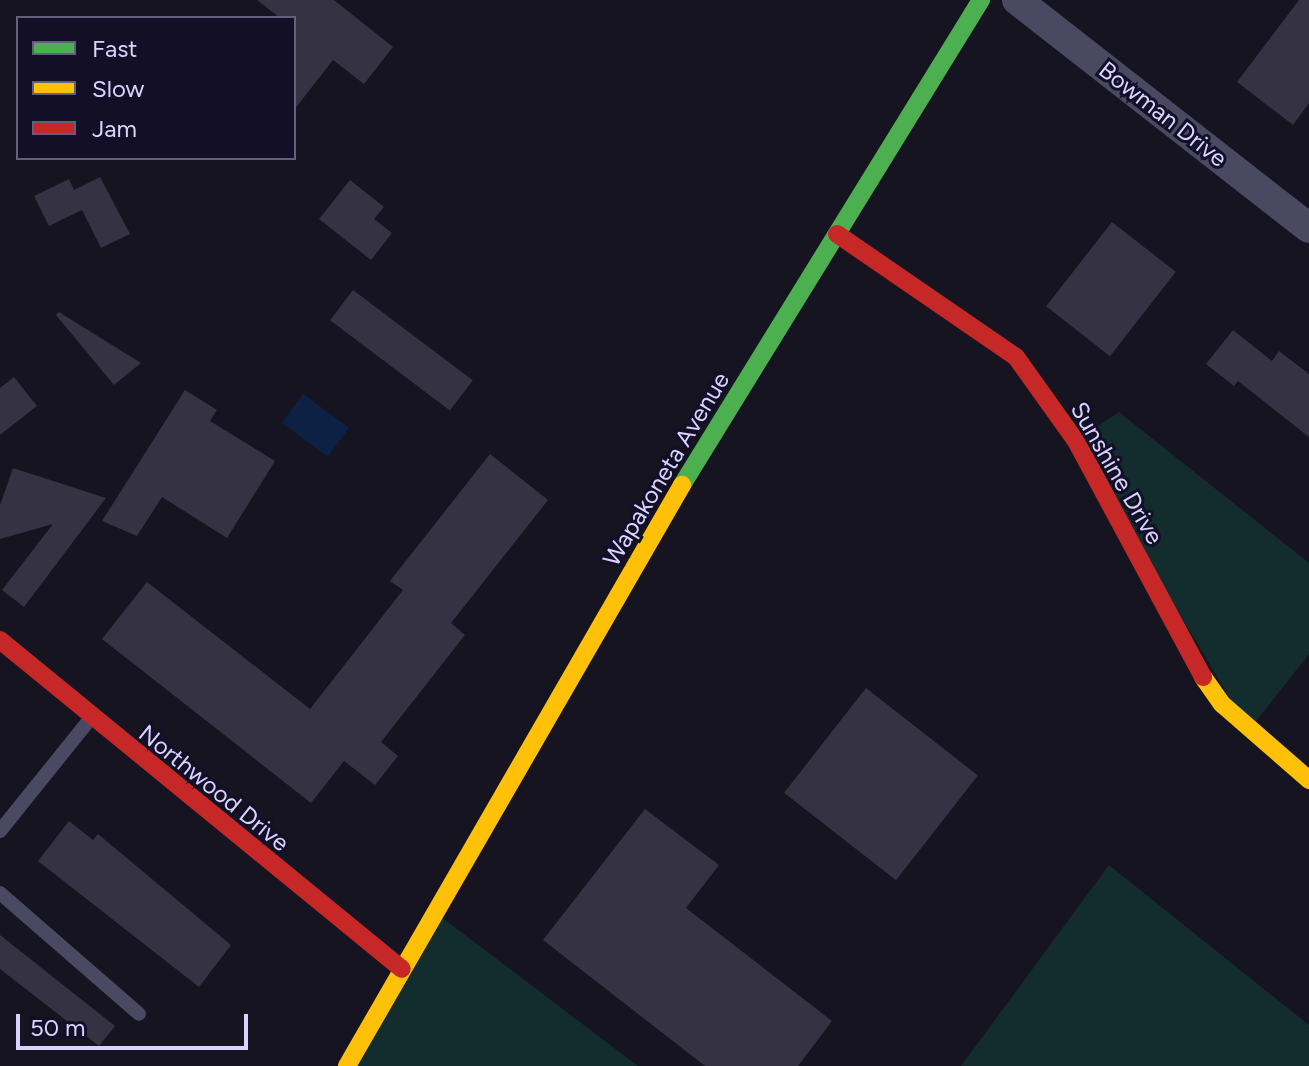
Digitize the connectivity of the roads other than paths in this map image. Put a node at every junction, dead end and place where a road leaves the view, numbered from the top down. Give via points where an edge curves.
1 (981, 0) edge
2 (1017, 0) edge
3 (1309, 228) edge
4 (837, 234) junction
5 (0, 640) edge
6 (90, 719) junction
7 (1309, 780) edge
8 (0, 831) edge
9 (0, 893) edge
10 (402, 969) junction
11 (139, 1014) dead end
12 (347, 1066) edge

1 - 4 street, Wapakoneta Avenue
2 - 3 street, Bowman Drive
4 - 7 street, Sunshine Drive via 1016,357 1076,441 1196,668 1222,704
4 - 10 street, Wapakoneta Avenue via 711,435
5 - 6 street, Northwood Drive
6 - 8 lane
6 - 10 street, Northwood Drive
9 - 11 lane
10 - 12 street, Wapakoneta Avenue

